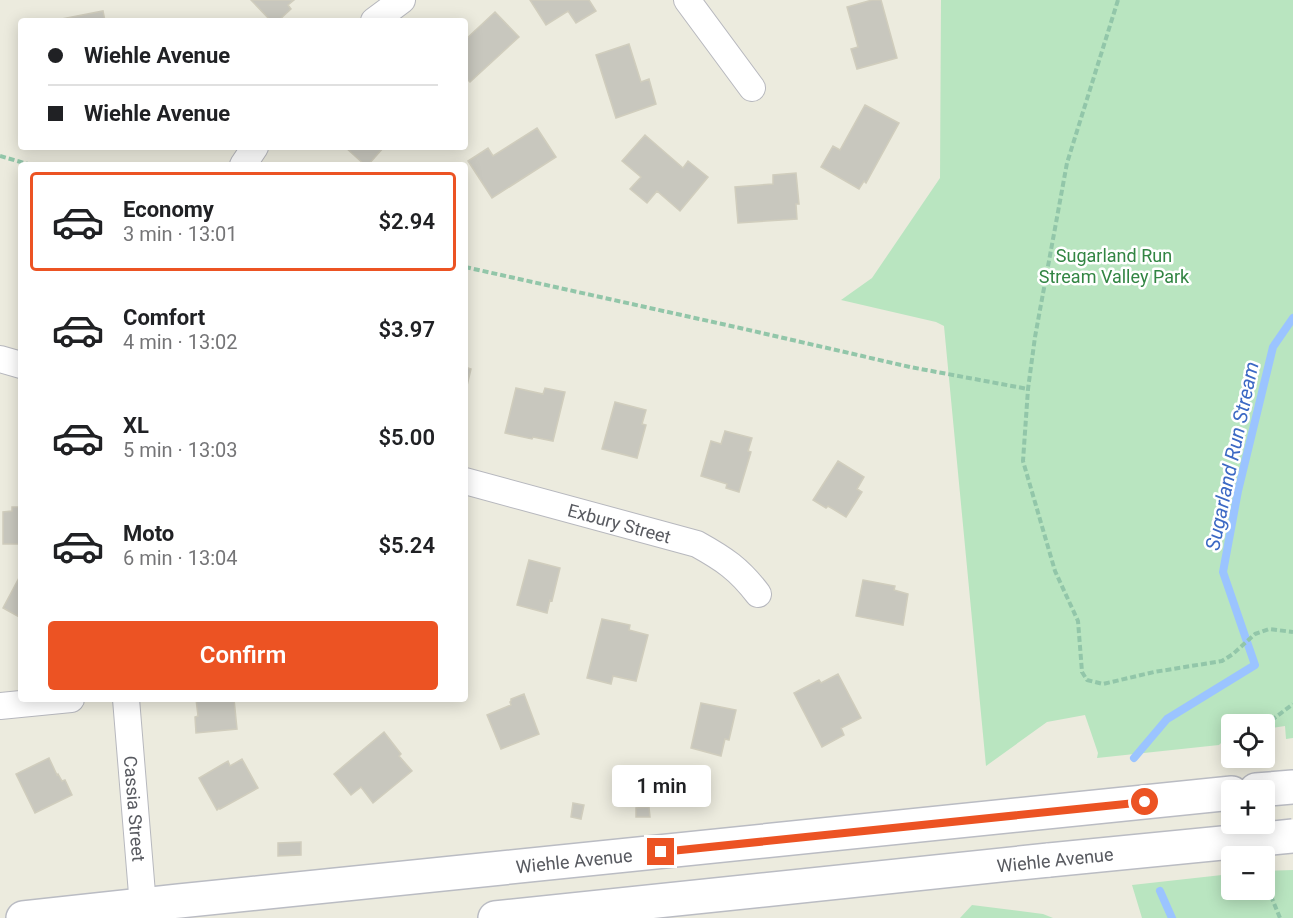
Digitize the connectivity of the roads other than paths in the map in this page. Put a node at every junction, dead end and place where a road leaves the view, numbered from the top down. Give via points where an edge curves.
1 (402, 0) edge
2 (687, 0) edge
3 (378, 18) edge
4 (752, 88) dead end
5 (0, 359) edge
6 (18, 364) edge
7 (468, 482) edge
8 (758, 594) dead end
9 (41, 702) edge
10 (126, 702) edge
11 (0, 706) edge
12 (1293, 787) edge
13 (1275, 788) edge
14 (1221, 794) edge
15 (1293, 837) edge
16 (143, 911) edge
17 (23, 918) edge
18 (495, 918) edge

1 - 3 street
2 - 4 street
5 - 6 street
7 - 8 street, Exbury Street via 698,544 726,560
9 - 11 street
10 - 16 street, Cassia Street
12 - 13 main road
14 - 16 main road, Wiehle Avenue
15 - 18 main road, Wiehle Avenue, bridge
16 - 17 main road, Wiehle Avenue

